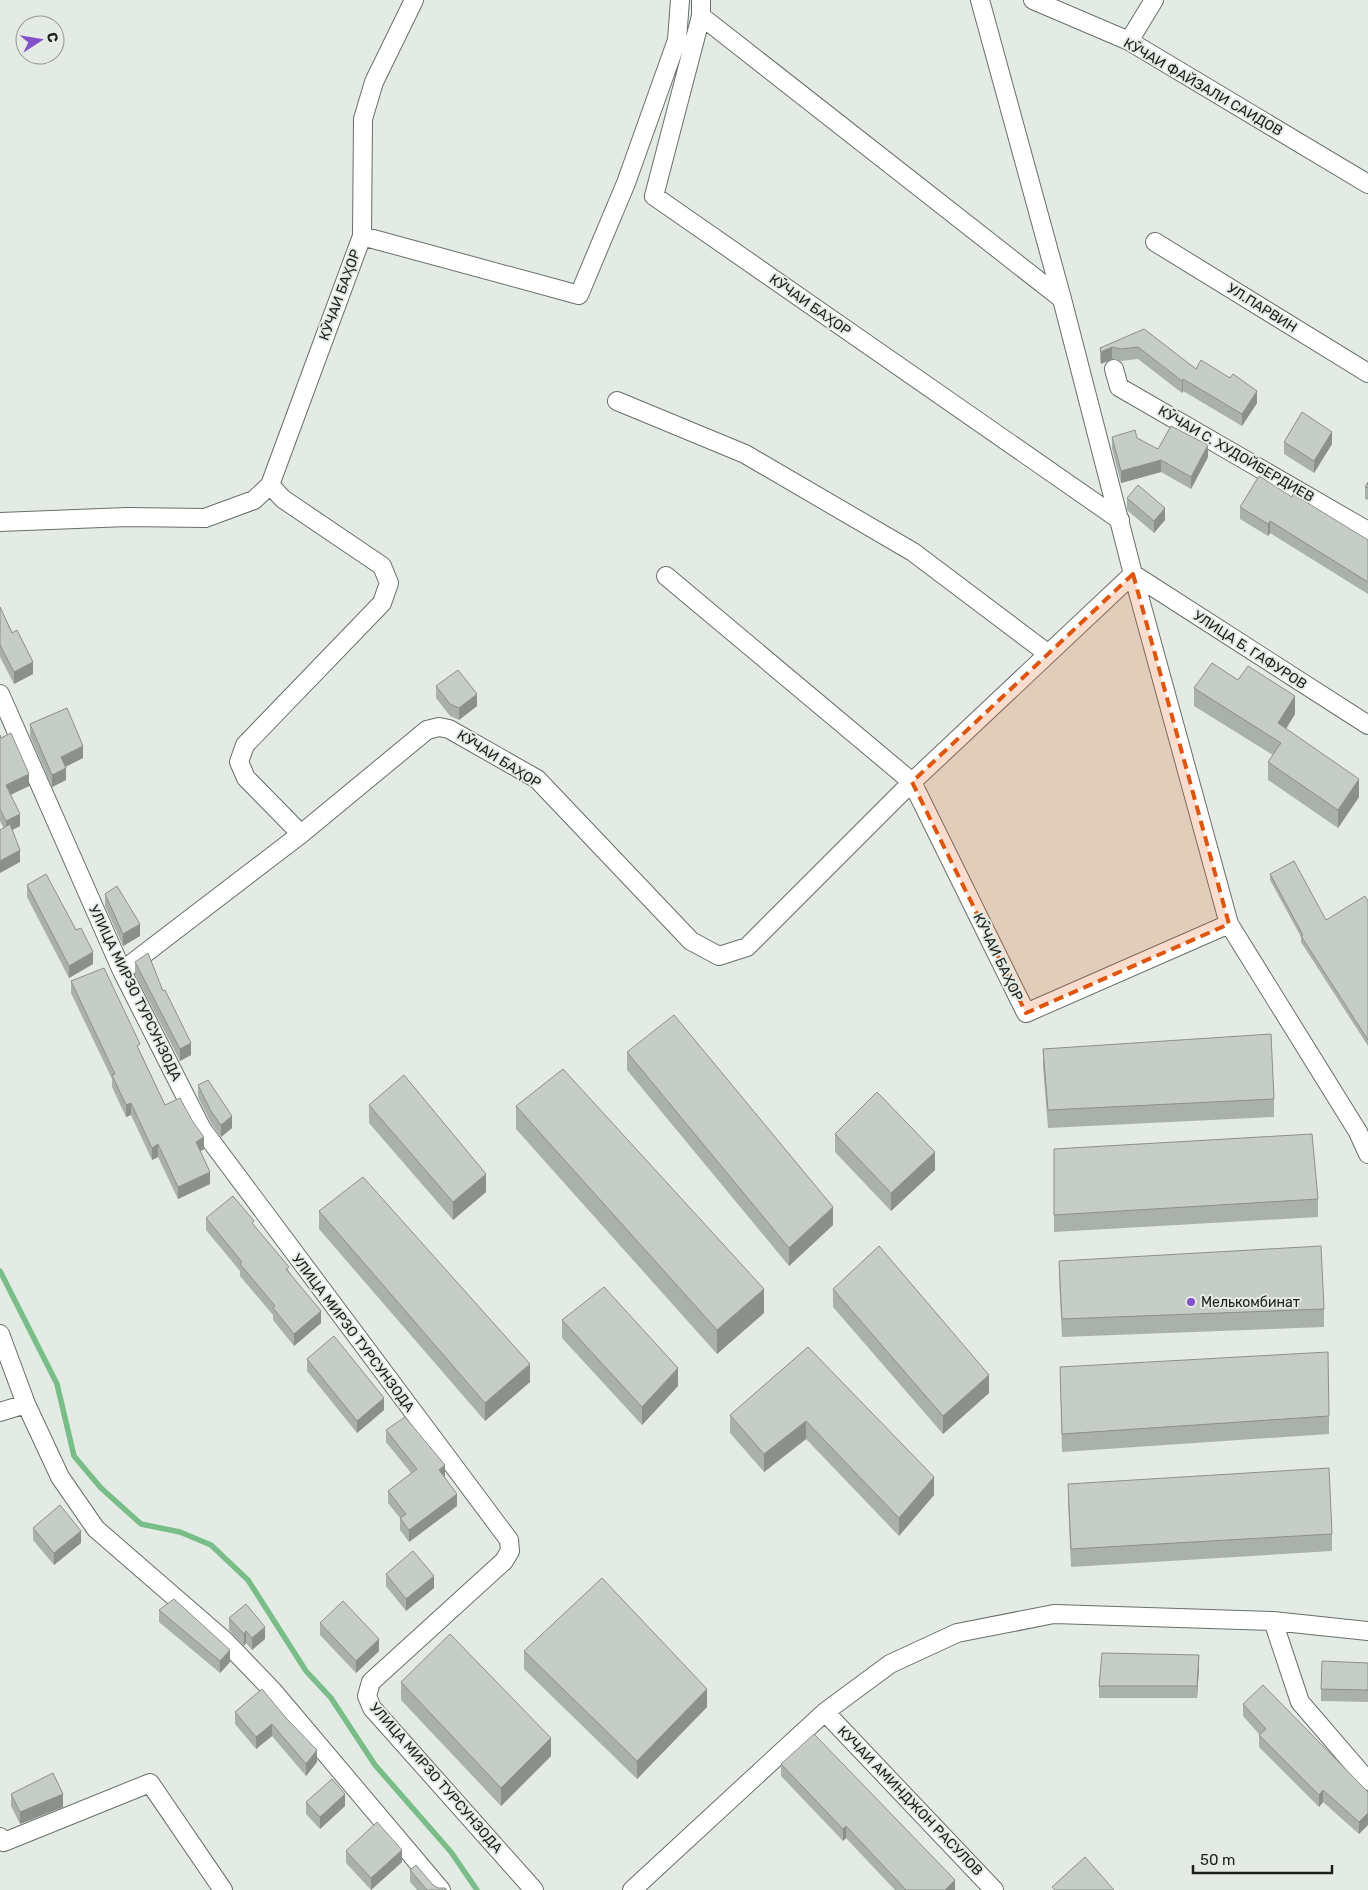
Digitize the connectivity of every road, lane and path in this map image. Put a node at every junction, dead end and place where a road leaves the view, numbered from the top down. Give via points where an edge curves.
1 (414, 0) edge
2 (680, 0) edge
3 (980, 0) edge
4 (1032, 0) edge
5 (1154, 0) edge
6 (701, 8) edge
7 (1129, 41) junction
8 (1368, 184) edge
9 (362, 236) junction
10 (1155, 242) dead end
11 (1062, 299) junction
12 (1114, 369) dead end
13 (1368, 373) edge
14 (617, 401) dead end
15 (270, 485) junction
16 (1120, 520) junction
17 (0, 522) edge
18 (1368, 531) edge
19 (1133, 574) junction
20 (666, 576) dead end
21 (1047, 653) junction
22 (0, 694) edge
23 (1368, 725) edge
24 (912, 782) junction
25 (300, 834) junction
26 (1230, 924) junction
27 (122, 971) junction
28 (1368, 1154) edge
29 (0, 1334) edge
30 (26, 1404) junction
31 (0, 1412) edge
32 (1272, 1621) junction
33 (1368, 1631) edge
34 (825, 1712) junction
35 (1368, 1782) edge
36 (0, 1837) edge
37 (222, 1890) edge
38 (441, 1890) edge
39 (534, 1890) edge
40 (632, 1890) edge
41 (994, 1890) edge

1 - 9 street via 374,82 363,119
2 - 9 street, КӮЧАИ БАҲОР via 677,40 626,183 579,295
3 - 11 street
4 - 7 street, КӮЧАИ ФАЙЗАЛИ САИДОВ
5 - 7 street
6 - 11 street, КӮЧАИ БАҲОР
6 - 16 street, КӮЧАИ БАҲОР via 654,196
7 - 8 street, КӮЧАИ ФАЙЗАЛИ САИДОВ
9 - 15 street, КӮЧАИ БАҲОР
10 - 13 street, УЛ.ПАРВИН
11 - 16 street
12 - 18 street, КӮЧАИ С. ХУДОЙБЕРДИЕВ via 1119,387
14 - 21 street via 745,454 913,552
15 - 17 street, КӮЧАИ БАҲОР via 254,500 205,518 127,517
15 - 25 street via 283,499 382,566 389,583 382,603 245,745 239,762 246,778
16 - 19 street
19 - 21 street, КӮЧАИ БАҲОР
19 - 23 street, УЛИЦА Б. ГАФУРОВ
19 - 26 street
20 - 24 street, КӮЧАИ БАҲОР
21 - 24 street, КӮЧАИ БАҲОР
22 - 27 street, УЛИЦА МИРЗО ТУРСУНЗОДА
24 - 25 street, КӮЧАИ БАҲОР via 747,947 718,956 690,941 537,779 449,729 427,730
24 - 26 street, КӮЧАИ БАҲОР via 1026,1013
25 - 27 street, КӮЧАИ БАҲОР
26 - 28 street via 1358,1132
27 - 39 street, УЛИЦА МИРЗО ТУРСУНЗОДА via 202,1129 509,1540 510,1551 504,1561 371,1682 367,1696 372,1708
29 - 30 street
30 - 31 street
30 - 38 street via 60,1477 96,1529 224,1640 273,1691
32 - 33 street
32 - 34 street via 1054,1614 956,1633 890,1664
32 - 35 street via 1300,1702
34 - 40 street
34 - 41 street, КУЧАИ АМИНДЖОН РАСУЛОВ
36 - 37 street via 4,1842 150,1783

